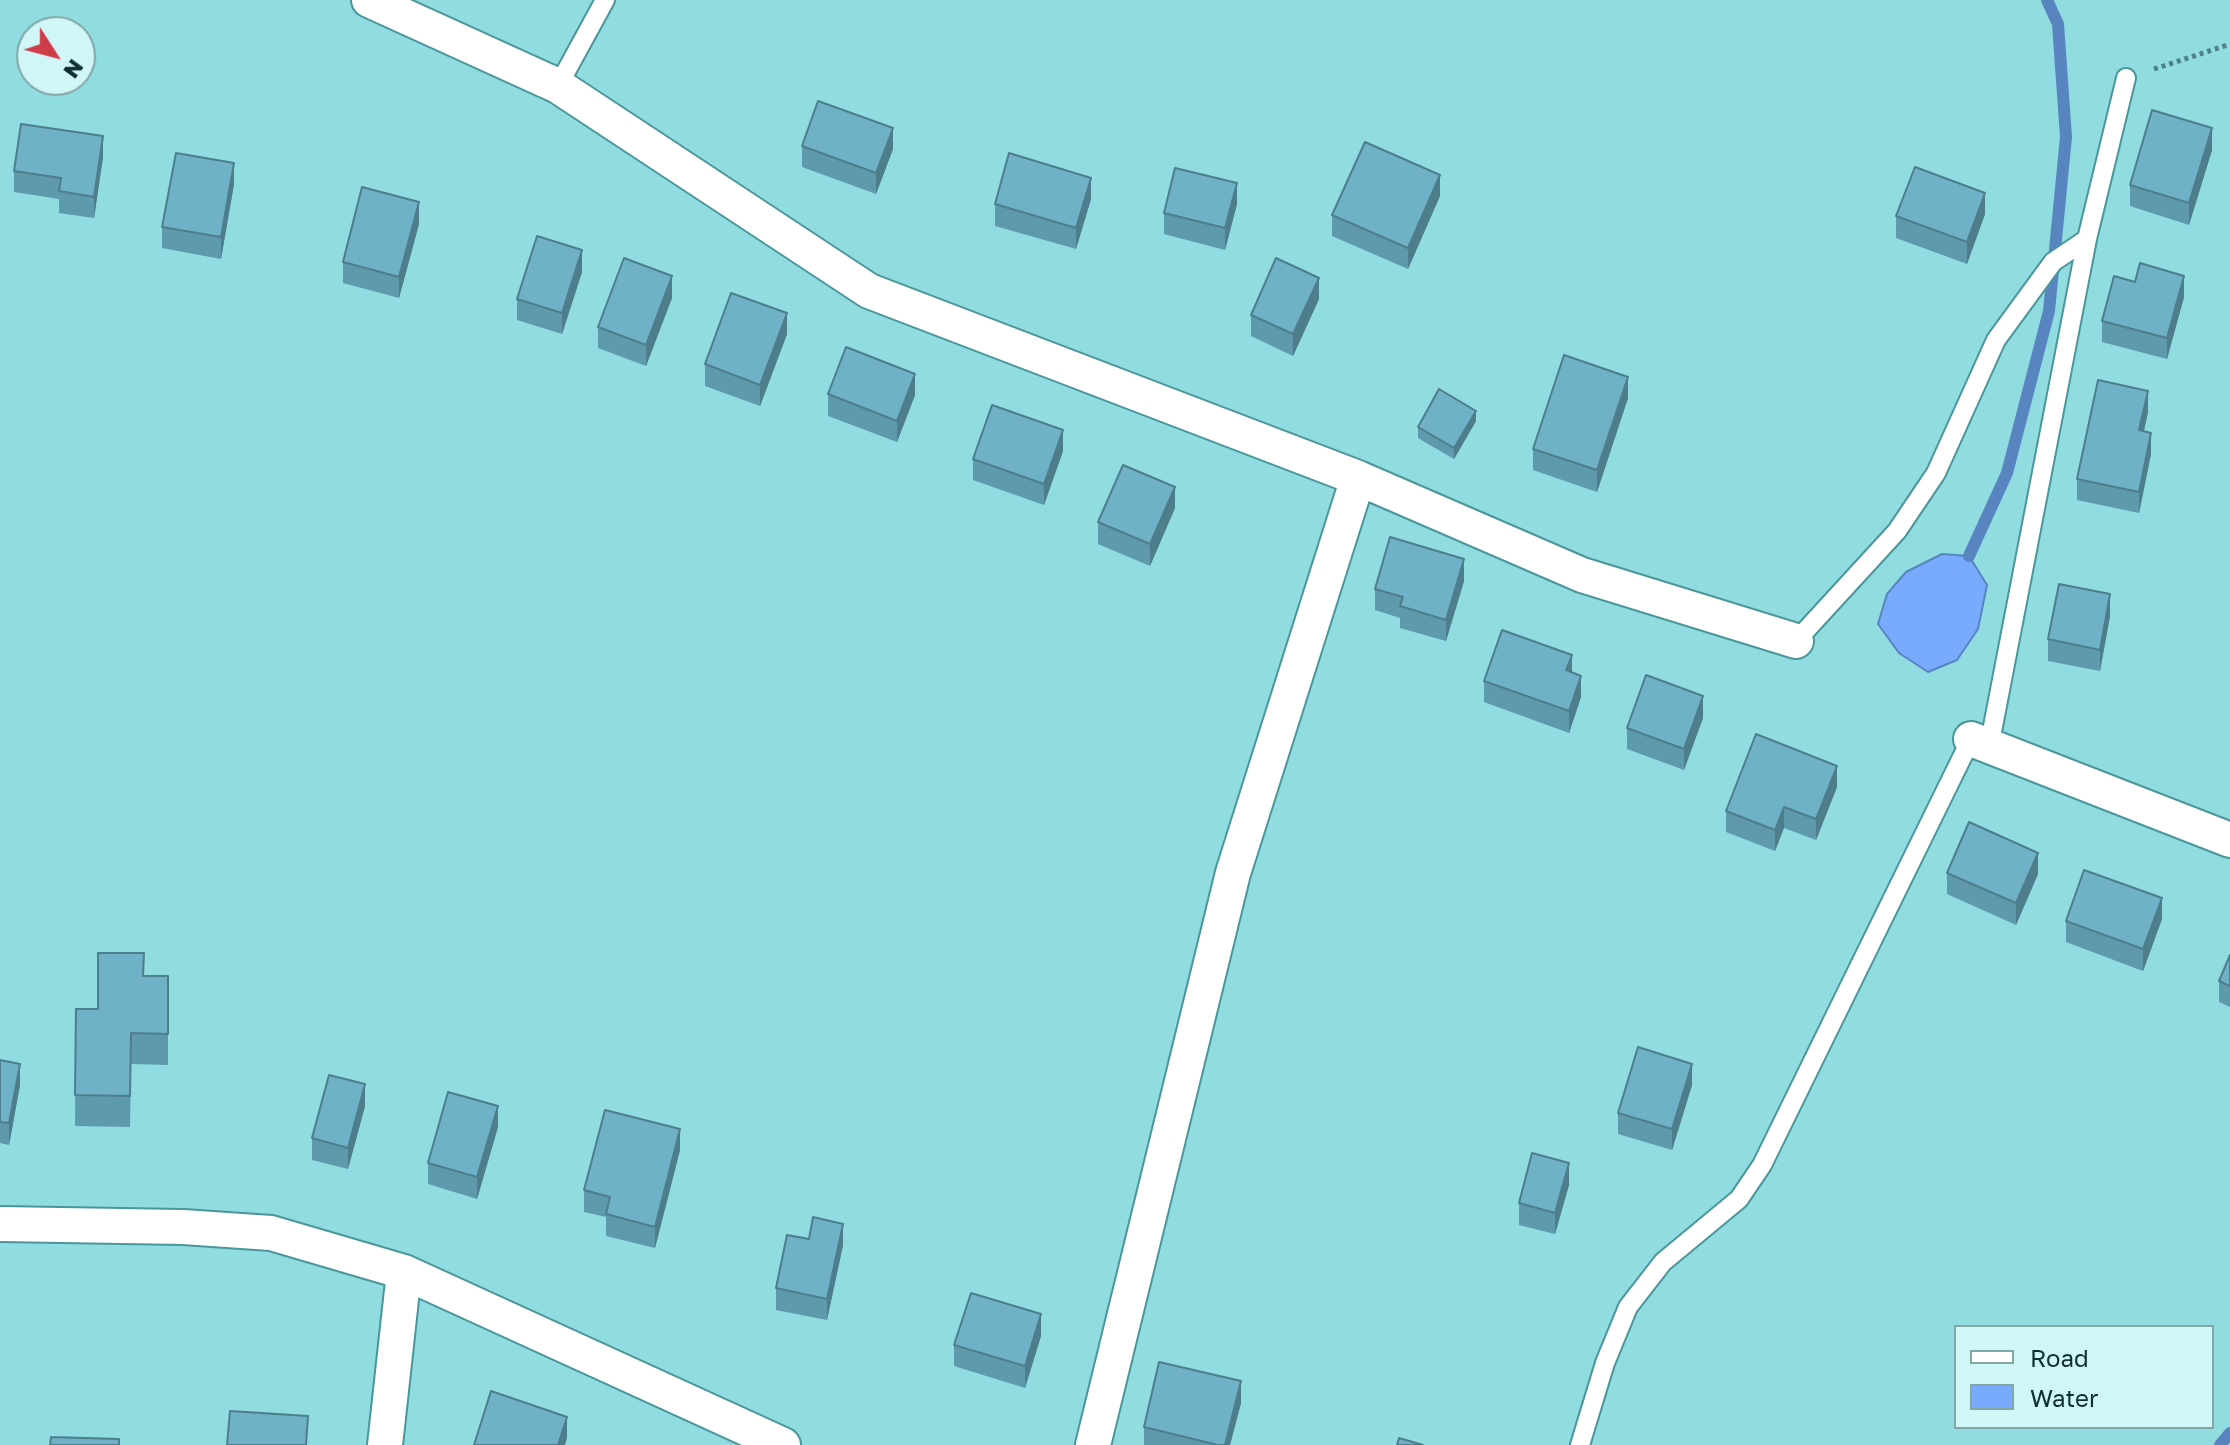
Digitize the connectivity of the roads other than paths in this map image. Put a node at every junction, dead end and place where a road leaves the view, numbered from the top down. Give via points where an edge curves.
1 (369, 0) edge
2 (605, 0) edge
3 (2126, 78) road end
4 (558, 86) junction
5 (2087, 239) junction
6 (1358, 478) junction
7 (1796, 641) joint
8 (1980, 743) junction
9 (2230, 840) edge
10 (0, 1224) edge
11 (404, 1272) junction
12 (385, 1445) edge
13 (783, 1445) edge
14 (1093, 1445) edge
15 (1580, 1445) edge

1 - 4 street
2 - 4 lane
3 - 5 lane
4 - 6 street via 869,291
5 - 7 lane via 2053,262 1996,340 1936,473 1897,531
5 - 8 lane
6 - 7 street via 1582,575
6 - 14 street via 1233,873
8 - 9 street
8 - 15 lane via 1762,1165 1739,1199 1663,1262 1628,1307
10 - 11 street via 271,1233
11 - 12 street
11 - 13 street

